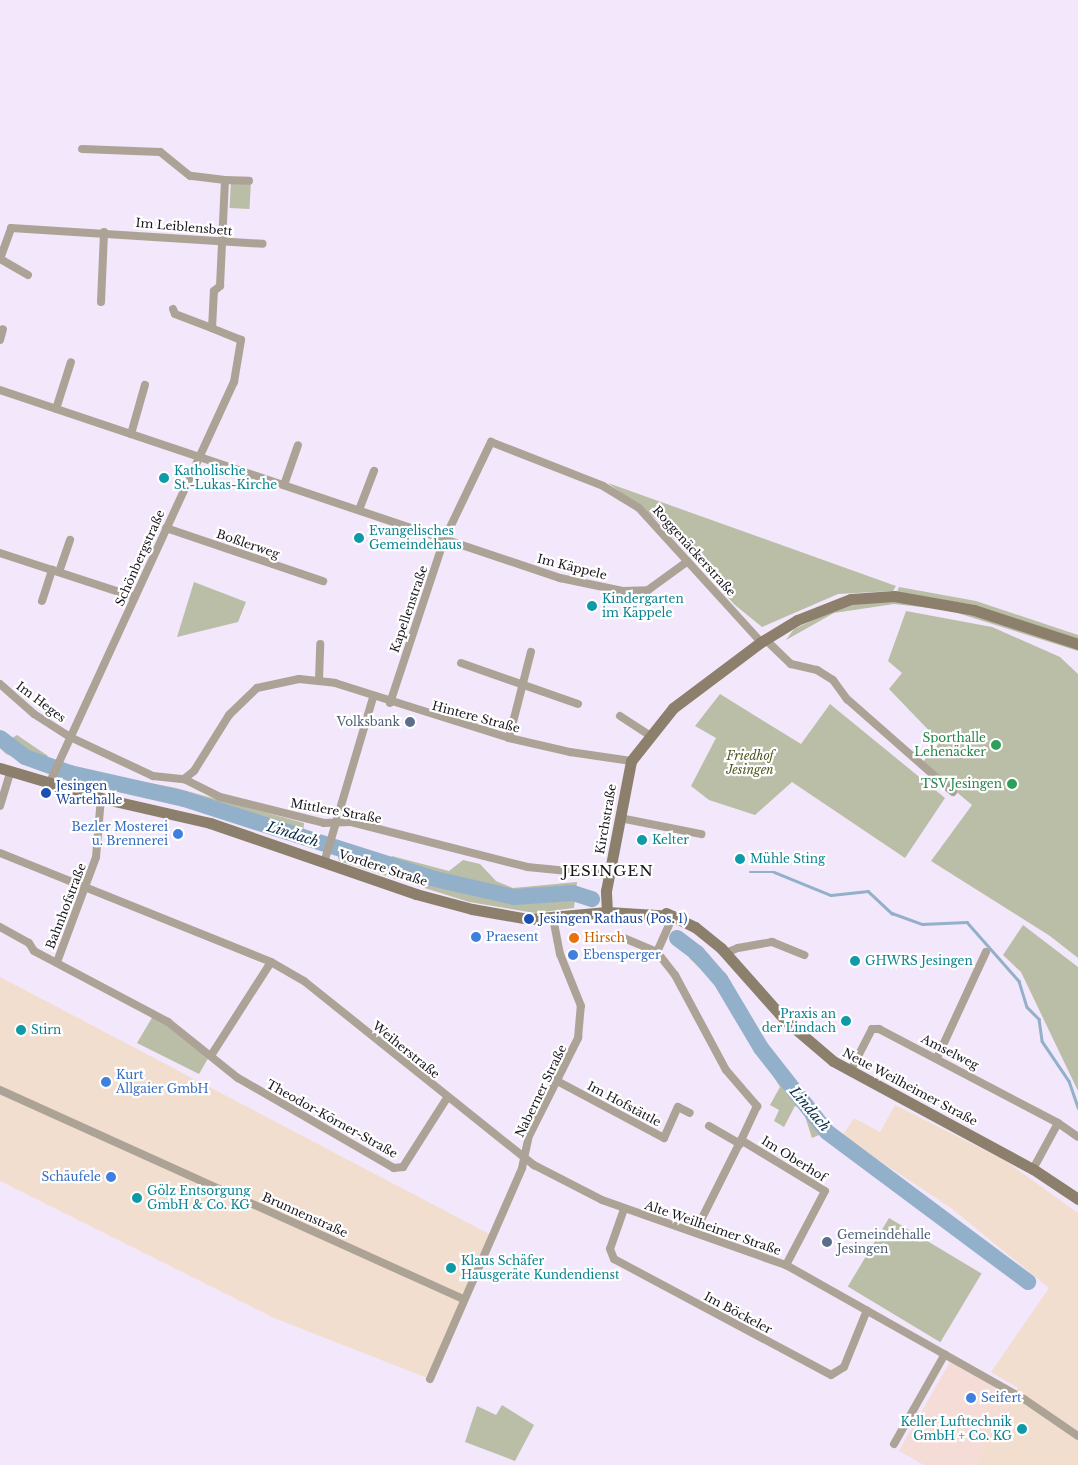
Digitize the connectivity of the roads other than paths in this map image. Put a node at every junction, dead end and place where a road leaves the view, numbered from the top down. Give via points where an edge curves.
1 (82, 150) dead end
2 (225, 180) junction
3 (249, 181) dead end
4 (104, 232) junction
5 (222, 242) junction
6 (262, 244) dead end
7 (1, 260) edge
8 (28, 275) dead end
9 (101, 302) dead end
10 (173, 309) dead end
11 (212, 328) junction
12 (4, 329) dead end
13 (0, 340) edge
14 (72, 362) dead end
15 (145, 385) dead end
16 (0, 390) edge
17 (56, 409) junction
18 (131, 434) junction
19 (491, 442) joint
20 (298, 445) dead end
21 (199, 456) junction
22 (374, 471) dead end
23 (284, 485) junction
24 (359, 510) junction
25 (166, 528) junction
26 (70, 540) dead end
27 (444, 540) junction
28 (0, 552) edge
29 (688, 561) junction
30 (56, 571) junction
31 (323, 581) dead end
32 (135, 597) junction
33 (42, 601) dead end
34 (763, 640) junction
35 (320, 644) dead end
36 (1078, 644) edge
37 (531, 652) dead end
38 (461, 663) dead end
39 (319, 680) junction
40 (0, 684) edge
41 (522, 684) junction
42 (373, 698) junction
43 (390, 703) junction
44 (578, 704) dead end
45 (620, 716) dead end
46 (649, 735) junction
47 (70, 736) junction
48 (509, 738) junction
49 (631, 761) junction
50 (6, 770) edge
51 (50, 778) junction
52 (184, 778) junction
53 (954, 792) dead end
54 (101, 798) junction
55 (0, 806) edge
56 (620, 818) junction
57 (336, 822) junction
58 (701, 834) dead end
59 (0, 853) edge
60 (325, 858) junction
61 (610, 875) junction
62 (87, 890) junction
63 (607, 912) junction
64 (673, 916) junction
65 (553, 918) junction
66 (0, 927) edge
67 (619, 936) dead end
68 (658, 952) junction
69 (986, 952) dead end
70 (726, 954) junction
71 (805, 955) dead end
72 (57, 962) junction
73 (271, 962) junction
74 (212, 1054) junction
75 (937, 1058) junction
76 (850, 1072) junction
77 (559, 1082) junction
78 (0, 1090) edge
79 (446, 1098) junction
80 (690, 1113) dead end
81 (1058, 1123) junction
82 (709, 1126) dead end
83 (1078, 1137) edge
84 (741, 1142) junction
85 (524, 1158) junction
86 (1033, 1169) junction
87 (1078, 1199) edge
88 (624, 1209) junction
89 (695, 1232) junction
90 (786, 1266) junction
91 (463, 1299) junction
92 (867, 1310) junction
93 (945, 1354) junction
94 (430, 1379) dead end
95 (1078, 1436) edge
96 (894, 1444) dead end

1 - 2 street via 160,152 190,176
2 - 3 street
2 - 5 street
4 - 5 street, Im Leiblensbett
4 - 7 street, Im Leiblensbett via 11,228
4 - 9 street
5 - 6 street, Im Leiblensbett
5 - 11 street via 220,286 214,291
7 - 8 street, Im Leiblensbett
10 - 11 street, Schönbergstraße via 175,314
11 - 21 street, Schönbergstraße via 241,340 234,382
12 - 13 street
14 - 17 street
15 - 18 street
16 - 17 street, Im Käppele
17 - 18 street, Im Käppele
18 - 21 street, Im Käppele
19 - 27 street, Kapellenstraße
19 - 29 street, Roggenäckerstraße via 603,486 638,508
20 - 23 street
21 - 23 street, Im Käppele
21 - 25 street, Schönbergstraße
22 - 24 street
23 - 24 street, Im Käppele
24 - 27 street, Im Käppele
25 - 31 street, Boßlerweg
25 - 32 street, Schönbergstraße
26 - 30 street
27 - 29 street, Im Käppele via 560,578 623,591 648,590
27 - 43 street, Kapellenstraße
28 - 30 street
29 - 34 street, Roggenäckerstraße
30 - 32 street
30 - 33 street
32 - 47 street, Schönbergstraße
34 - 36 main road via 828,606 851,599 894,596 974,610
34 - 46 main road via 685,698
34 - 53 street, Roggenäckerstraße via 791,664 817,670 833,680 846,699
35 - 39 street
37 - 41 street
38 - 41 street
39 - 42 street, Hintere Straße
39 - 52 street, Hintere Straße via 283,680 257,688 229,715 194,771
40 - 47 street, Im Heges via 34,714
41 - 44 street
41 - 48 street
42 - 43 street, Hintere Straße
42 - 57 street
43 - 48 street, Hintere Straße
45 - 46 street
46 - 49 main road
47 - 51 street, Schönbergstraße
47 - 52 street, Mittlere Straße via 153,776
48 - 49 street, Hintere Straße
49 - 56 main road, Kirchstraße
50 - 51 main road, Vordere Straße
50 - 55 street
51 - 54 main road, Vordere Straße
52 - 57 street, Mittlere Straße via 220,797
54 - 60 main road, Vordere Straße via 210,823
54 - 62 street, Bahnhofstraße via 96,857
56 - 58 street
56 - 61 main road, Kirchstraße
57 - 60 street
57 - 61 street, Mittlere Straße via 351,822 528,867
59 - 62 street, Weiherstraße
60 - 65 main road, Vordere Straße via 472,909 529,919
61 - 63 main road, Kirchstraße
62 - 72 street, Bahnhofstraße
62 - 73 street, Weiherstraße
63 - 64 main road, Neue Weilheimer Straße via 631,905
63 - 65 main road, Vordere Straße
64 - 68 street
64 - 70 main road, Neue Weilheimer Straße via 695,928
65 - 77 street, Naberner Straße via 560,954 582,1020
66 - 72 street, Theodor-Körner-Straße via 29,943 34,952
67 - 68 street
68 - 84 street, Im Oberhof via 693,1003 726,1070 757,1106
69 - 75 street
70 - 71 street via 738,948 772,942
70 - 76 main road, Neue Weilheimer Straße via 799,1034
72 - 74 street, Theodor-Körner-Straße via 168,1022
73 - 74 street via 253,995
73 - 79 street, Weiherstraße via 304,981
74 - 79 street, Theodor-Körner-Straße via 238,1078 394,1168 403,1167
75 - 76 street, Amselweg via 879,1029 872,1029
75 - 81 street, Amselweg
76 - 86 main road, Neue Weilheimer Straße
77 - 80 street, Im Hofstättle via 664,1138 678,1107
77 - 85 street, Naberner Straße via 529,1136
78 - 91 street, Brunnenstraße
79 - 85 street, Weiherstraße
81 - 83 street, Amselweg
81 - 86 street
82 - 84 street
84 - 89 street
84 - 90 street, Im Oberhof via 825,1191
85 - 88 street, Alte Weilheimer Straße via 566,1184
85 - 91 street, Naberner Straße
86 - 87 main road, Neue Weilheimer Straße
88 - 89 street, Alte Weilheimer Straße
88 - 92 street, Im Böckeler via 610,1249 614,1259 831,1376 844,1367
89 - 90 street, Alte Weilheimer Straße
90 - 92 street, Alte Weilheimer Straße
91 - 94 street, Naberner Straße
92 - 93 street, Alte Weilheimer Straße
93 - 95 street, Alte Weilheimer Straße via 1024,1399
93 - 96 street

